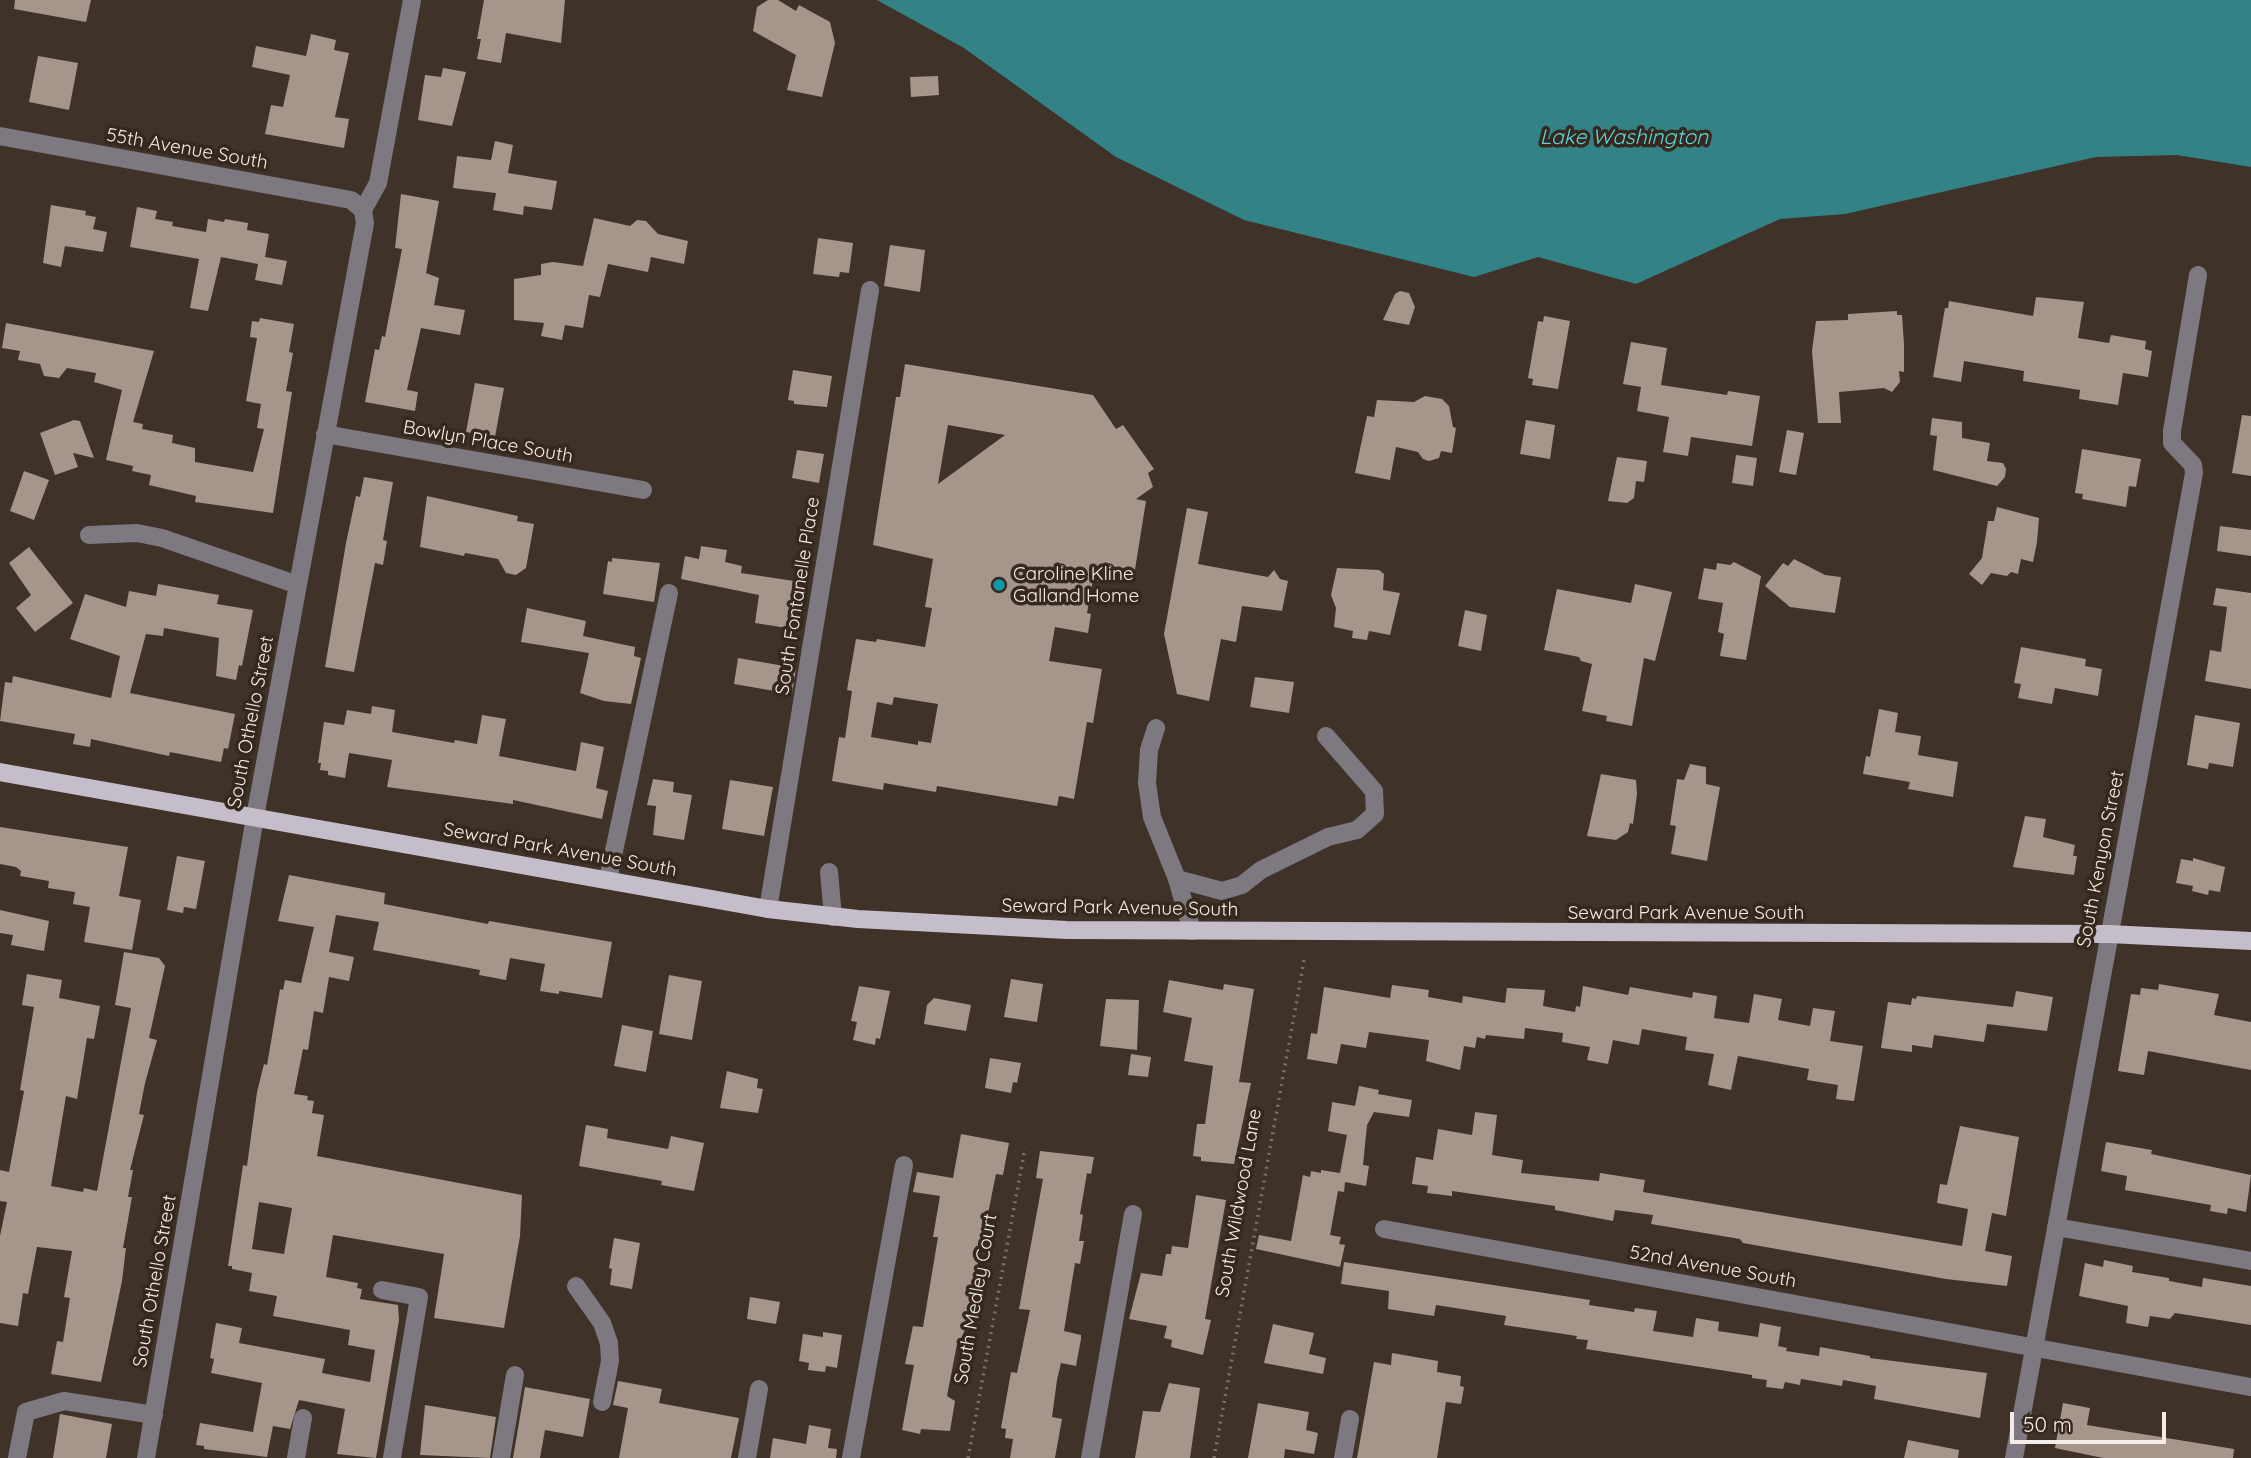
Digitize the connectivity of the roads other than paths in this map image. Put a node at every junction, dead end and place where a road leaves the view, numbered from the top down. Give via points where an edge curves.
1 (412, 0) edge
2 (0, 136) edge
3 (363, 210) junction
4 (2198, 275) dead end
5 (870, 289) dead end
6 (326, 434) junction
7 (643, 490) dead end
8 (89, 535) dead end
9 (298, 585) junction
10 (669, 593) dead end
11 (1156, 728) dead end
12 (1326, 736) dead end
13 (0, 772) edge
14 (255, 817) junction
15 (829, 872) dead end
16 (608, 879) junction
17 (1177, 879) junction
18 (768, 909) junction
19 (833, 917) junction
20 (1192, 931) junction
21 (2109, 934) junction
22 (2251, 941) edge
23 (904, 1165) dead end
24 (1133, 1214) dead end
25 (2056, 1227) junction
26 (1384, 1229) dead end
27 (2251, 1261) edge
28 (576, 1286) dead end
29 (382, 1290) dead end
30 (2034, 1346) junction
31 (516, 1375) dead end
32 (2250, 1387) edge
33 (759, 1389) dead end
34 (602, 1402) dead end
35 (154, 1415) junction
36 (303, 1418) dead end
37 (1349, 1419) dead end
38 (17, 1458) edge
39 (146, 1458) edge
40 (296, 1458) edge
41 (392, 1458) edge
42 (501, 1458) edge
43 (747, 1458) edge
44 (851, 1458) edge
45 (1090, 1458) edge
46 (1343, 1458) edge
47 (2014, 1458) edge

1 - 3 street, South Othello Street via 378,183
2 - 3 street, 55th Avenue South via 351,200
3 - 6 street, South Othello Street via 363,235
4 - 21 street, South Kenyon Street via 2172,438 2194,473
5 - 18 street, South Fontanelle Place
6 - 7 street, Bowlyn Place South
6 - 9 street, South Othello Street
8 - 9 street via 137,533 162,538
9 - 14 street, South Othello Street
10 - 16 street
11 - 17 street via 1149,750 1150,806
12 - 17 street via 1374,791 1375,814 1357,831 1328,837 1241,885 1222,891
13 - 14 main road, Seward Park Avenue South
14 - 16 main road, Seward Park Avenue South
14 - 35 street, South Othello Street
15 - 19 street
16 - 18 main road, Seward Park Avenue South
17 - 20 street
18 - 19 main road, Seward Park Avenue South
19 - 20 main road, Seward Park Avenue South
20 - 21 main road, Seward Park Avenue South
21 - 22 main road, Seward Park Avenue South
21 - 25 street, South Kenyon Street
23 - 44 street
24 - 45 street
25 - 27 street
25 - 30 street, South Kenyon Street
26 - 30 street, 52nd Avenue South
28 - 34 street via 602,1323 609,1343
29 - 41 street via 419,1297
30 - 32 street, 52nd Avenue South
30 - 47 street, South Kenyon Street
31 - 42 street
33 - 43 street
35 - 38 street via 64,1401 26,1412
35 - 39 street, South Othello Street
36 - 40 street
37 - 46 street

